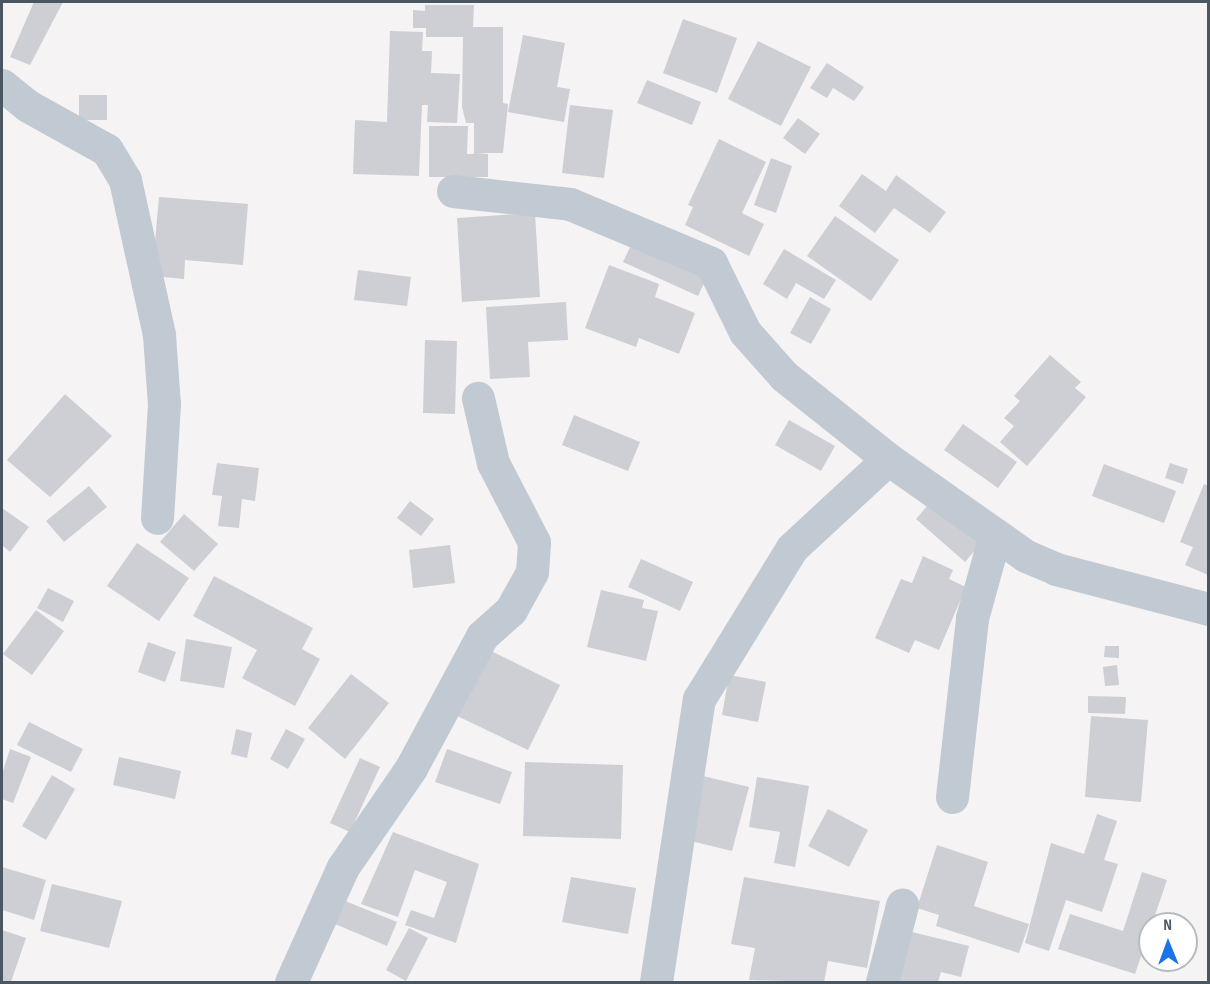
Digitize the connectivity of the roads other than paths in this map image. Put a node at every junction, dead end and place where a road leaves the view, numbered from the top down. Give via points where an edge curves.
1 (2, 85) edge
2 (453, 191) dead end
3 (478, 398) dead end
4 (888, 459) junction
5 (157, 518) dead end
6 (995, 534) junction
7 (1209, 609) edge
8 (952, 797) dead end
9 (902, 905) dead end
10 (291, 982) edge
11 (656, 982) edge
12 (882, 982) edge

1 - 5 street via 28,106 107,150 125,180 159,335 164,404
2 - 4 street via 570,204 711,263 745,332 784,376
3 - 10 street via 493,463 534,542 532,572 511,610 482,636 411,768 343,867
4 - 6 street
4 - 11 street via 792,548 699,699
6 - 7 street via 1056,569
6 - 8 street via 972,618
9 - 12 street

